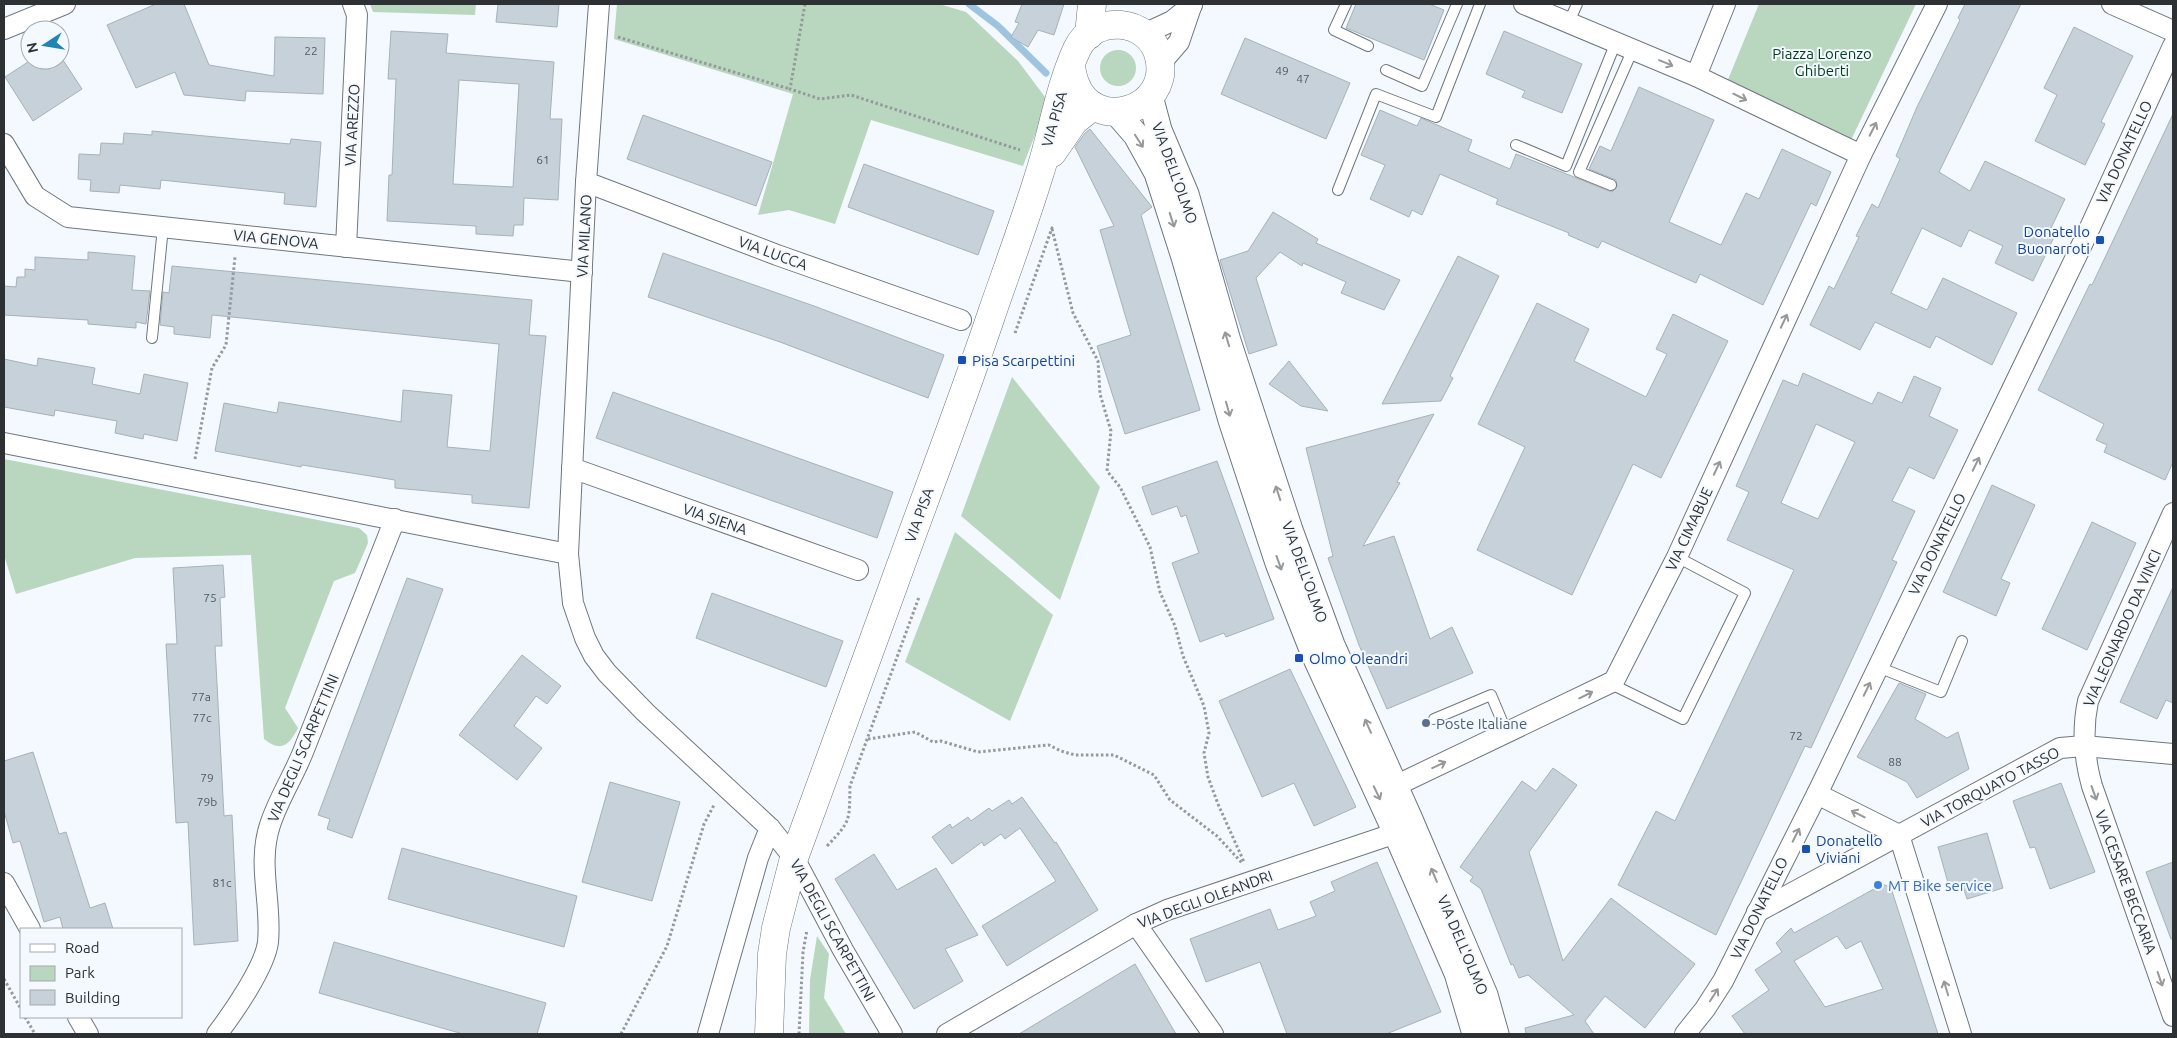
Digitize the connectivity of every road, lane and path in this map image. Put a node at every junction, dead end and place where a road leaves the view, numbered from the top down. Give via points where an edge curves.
1 (65, 4) edge
2 (353, 4) edge
3 (599, 4) edge
4 (805, 4) edge
5 (1092, 4) edge
6 (1192, 4) edge
7 (1346, 4) edge
8 (1456, 4) edge
9 (1480, 4) edge
10 (1524, 4) edge
11 (1576, 4) edge
12 (1725, 4) edge
13 (1937, 4) edge
14 (2112, 4) edge
15 (1133, 21) edge
16 (1569, 22) junction
17 (4, 29) edge
18 (597, 30) junction
19 (2173, 31) edge
20 (1089, 35) junction
21 (1368, 46) dead end
22 (1624, 46) junction
23 (2173, 46) edge
24 (1160, 64) junction
25 (1071, 67) junction
26 (1386, 70) dead end
27 (1696, 76) junction
28 (790, 89) junction
29 (1150, 96) junction
30 (1104, 109) junction
31 (4, 144) edge
32 (1516, 145) dead end
33 (1861, 155) junction
34 (1029, 165) junction
35 (586, 182) junction
36 (1611, 185) dead end
37 (1338, 190) dead end
38 (1024, 217) junction
39 (162, 227) junction
40 (1052, 228) junction
41 (237, 235) junction
42 (346, 247) junction
43 (582, 272) junction
44 (961, 320) dead end
45 (152, 338) dead end
46 (1012, 341) dead end
47 (4, 443) edge
48 (572, 468) junction
49 (191, 480) junction
50 (2173, 513) edge
51 (395, 519) junction
52 (568, 554) junction
53 (1677, 557) junction
54 (858, 570) dead end
55 (921, 591) dead end
56 (1962, 641) dead end
57 (1878, 667) junction
58 (1610, 683) junction
59 (1434, 719) dead end
60 (1507, 733) junction
61 (868, 739) junction
62 (2084, 746) junction
63 (2173, 754) edge
64 (1395, 786) junction
65 (727, 789) junction
66 (1816, 794) junction
67 (770, 828) junction
68 (1396, 832) junction
69 (1899, 835) junction
70 (825, 848) dead end
71 (794, 858) junction
72 (4, 883) edge
73 (813, 896) junction
74 (1757, 912) junction
75 (1136, 924) junction
76 (29, 928) edge
77 (4, 979) edge
78 (20, 1007) edge
79 (2173, 1016) edge
80 (27, 1018) edge
81 (79, 1018) edge
82 (1693, 1031) edge
83 (35, 1034) edge
84 (88, 1034) edge
85 (217, 1034) edge
86 (621, 1034) edge
87 (708, 1034) edge
88 (769, 1034) edge
89 (799, 1034) edge
90 (892, 1034) edge
91 (947, 1034) edge
92 (1212, 1034) edge
93 (1475, 1034) edge
94 (1496, 1034) edge
95 (1961, 1034) edge

1 - 17 street
2 - 42 street, VIA AREZZO via 357,15
3 - 18 street, VIA MILANO
4 - 28 path
5 - 20 main road
6 - 15 street via 1156,30
6 - 24 street via 1178,42
7 - 21 lane via 1334,30
8 - 26 lane via 1422,86
9 - 37 lane via 1436,118 1376,94
10 - 16 street
11 - 16 lane
12 - 27 street
33 -> 13 street
14 - 19 street
15 - 20 main road via 1103,26
15 - 24 main road via 1159,55
16 - 22 street
18 - 28 path
18 - 35 street, VIA MILANO
20 - 25 main road via 1080,43
22 -> 27 street
22 - 32 lane via 1566,166
22 - 36 lane via 1579,172
57 -> 23 street, VIA DONATELLO via 2087,234
24 - 29 main road via 1156,86
25 - 30 main road, VIA DELL'OLMO via 1079,92
25 - 34 main road, VIA PISA
27 -> 33 street
28 - 34 path via 820,99 851,95 1020,150
29 - 30 main road, VIA DELL'OLMO via 1135,108
64 -> 29 street, VIA DELL'OLMO via 1332,645 1293,539 1228,341 1186,194 1159,130
30 - 34 main road, VIA PISA via 1082,113
30 -> 68 street, VIA DELL'OLMO via 1136,135 1156,173 1278,563 1313,652
31 - 39 street, VIA GENOVA via 35,196 68,217
53 -> 33 street, VIA CIMABUE
34 - 38 main road, VIA PISA
35 - 43 street, VIA MILANO
35 - 44 street, VIA LUCCA via 777,255
38 - 40 path
38 - 71 main road, VIA PISA via 971,374
39 - 41 street, VIA GENOVA
39 - 45 lane
40 - 46 path
40 - 61 path via 1073,313 1098,361 1100,394 1111,431 1107,471 1120,487 1150,547 1160,592 1204,706 1209,733 1204,754 1208,777 1247,868 1217,836 1170,800 1154,775 1114,755 1075,755 1049,745 978,752 940,741 932,742 915,732
41 - 42 street, VIA GENOVA
41 - 49 path via 226,345 212,368
42 - 43 street, VIA GENOVA
43 - 48 street, VIA MILANO
47 - 49 street
48 - 52 street, VIA DEGLI SCARPETTINI
48 - 54 street, VIA SIENA
49 - 51 street
50 - 62 street, VIA LEONARDO DA VINCI via 2088,701
51 - 52 street
51 - 85 street, VIA DEGLI SCARPETTINI via 292,779 270,826 264,876 268,910 265,957
52 - 65 street, VIA DEGLI SCARPETTINI via 573,603 584,638 594,656 645,712
53 - 58 street, VIA CIMABUE via 1620,672
53 - 58 lane via 1745,593 1683,719
55 - 61 path
56 - 57 lane via 1941,692
66 -> 57 street, VIA DONATELLO
60 -> 58 street, VIA CIMABUE
59 - 60 lane via 1491,695
64 -> 60 street, VIA CIMABUE
61 - 70 path via 850,786 848,822
62 - 63 street, VIA TORQUATO TASSO
62 - 69 street, VIA TORQUATO TASSO via 2060,748 2041,757
62 -> 79 street, VIA CESARE BECCARIA via 2092,786
94 -> 64 street, VIA DELL'OLMO via 1485,995
65 - 67 street, VIA DEGLI SCARPETTINI
65 - 86 path via 706,817 667,946
69 -> 66 street
74 -> 66 street, VIA DONATELLO
67 - 71 street, VIA DEGLI SCARPETTINI
67 - 87 street via 758,858
68 - 75 street, VIA DEGLI OLEANDRI via 1167,910
68 - 93 street, VIA DELL'OLMO via 1457,973
69 - 74 street, VIA TORQUATO TASSO
95 -> 69 street
71 - 73 street, VIA DEGLI SCARPETTINI
71 - 88 main road, VIA PISA via 772,954
72 - 76 street
73 - 89 path via 803,952
73 - 90 street, VIA DEGLI SCARPETTINI
82 -> 74 street, VIA DONATELLO via 1723,981
75 - 91 street, VIA DEGLI OLEANDRI
75 - 92 street
77 - 78 path
80 - 83 path
81 - 84 street

